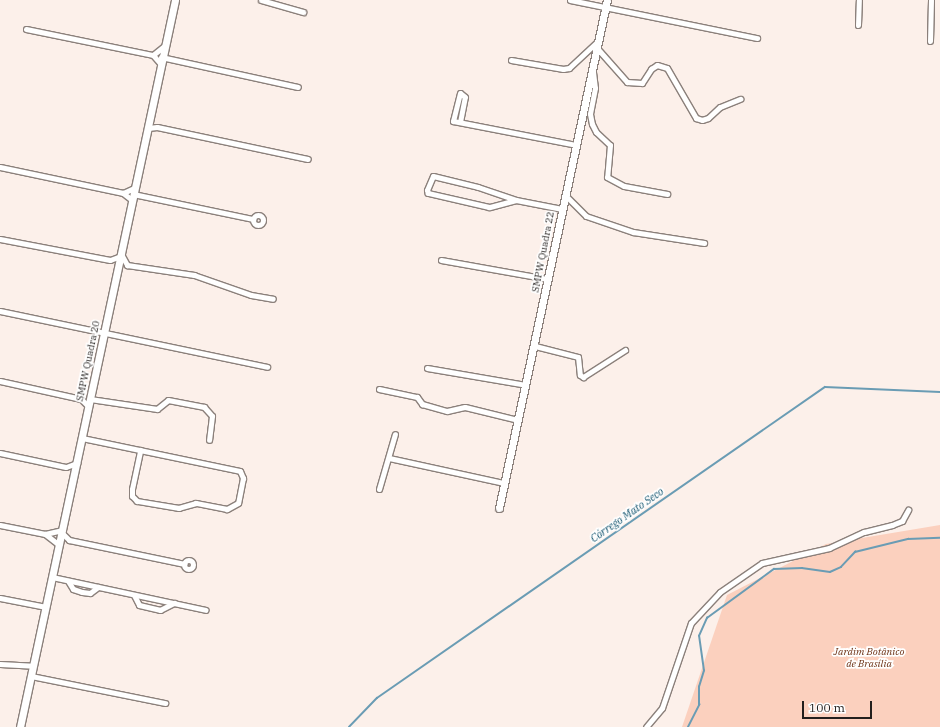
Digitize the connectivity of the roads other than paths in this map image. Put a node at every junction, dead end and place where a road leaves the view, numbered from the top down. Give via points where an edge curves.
1 (175, 0) edge
2 (261, 0) edge
3 (570, 0) edge
4 (608, 0) edge
5 (858, 0) edge
6 (931, 0) edge
7 (606, 8) junction
8 (303, 12) dead end
9 (858, 25) dead end
10 (26, 29) dead end
11 (757, 38) dead end
12 (930, 41) dead end
13 (597, 44) junction
14 (164, 46) junction
15 (153, 55) junction
16 (161, 60) junction
17 (511, 60) dead end
18 (593, 71) junction
19 (298, 86) dead end
20 (740, 98) dead end
21 (453, 113) junction
22 (462, 114) junction
23 (149, 119) junction
24 (460, 122) junction
25 (157, 127) junction
26 (148, 128) junction
27 (576, 145) junction
28 (308, 159) dead end
29 (0, 167) edge
30 (123, 193) junction
31 (133, 194) junction
32 (667, 194) dead end
33 (566, 196) junction
34 (516, 200) junction
35 (562, 209) junction
36 (253, 219) dead end
37 (0, 239) edge
38 (704, 243) dead end
39 (121, 255) junction
40 (110, 260) junction
41 (442, 260) dead end
42 (127, 265) junction
43 (117, 270) junction
44 (548, 279) junction
45 (273, 298) dead end
46 (0, 311) edge
47 (105, 332) junction
48 (535, 346) junction
49 (625, 350) dead end
50 (267, 366) dead end
51 (427, 368) dead end
52 (0, 382) edge
53 (526, 385) junction
54 (379, 389) dead end
55 (81, 399) junction
56 (90, 400) junction
57 (518, 420) junction
58 (395, 434) dead end
59 (82, 438) junction
60 (209, 440) dead end
61 (140, 450) junction
62 (0, 453) edge
63 (389, 458) junction
64 (76, 463) junction
65 (66, 467) junction
66 (74, 476) junction
67 (504, 483) junction
68 (380, 489) dead end
69 (499, 508) dead end
70 (908, 510) dead end
71 (0, 525) edge
72 (60, 532) junction
73 (45, 534) junction
74 (69, 540) junction
75 (57, 543) junction
76 (185, 564) dead end
77 (52, 577) junction
78 (68, 581) junction
79 (98, 587) junction
80 (134, 594) junction
81 (0, 598) edge
82 (174, 603) junction
83 (46, 607) junction
84 (206, 610) dead end
85 (0, 664) edge
86 (33, 666) junction
87 (32, 676) junction
88 (165, 703) dead end
89 (20, 727) edge
90 (646, 727) edge

1 - 14 street, SMPW Quadra 20
2 - 8 street
3 - 7 street
4 - 7 street, SMPW Quadra 22
5 - 9 street
6 - 12 street
7 - 11 street
7 - 13 street, SMPW Quadra 22
10 - 15 street
13 - 17 street via 569,68
13 - 18 street, SMPW Quadra 22
13 - 20 street via 627,82 642,83 650,69 657,65 667,68 696,118 708,118 720,106
14 - 15 street
14 - 16 street, SMPW Quadra 20
15 - 16 street
16 - 19 street
16 - 23 street, SMPW Quadra 20
18 - 27 street, SMPW Quadra 22
18 - 32 street via 595,88 590,114 596,132 610,145 607,177 624,186
21 - 22 street
21 - 22 street via 460,93 465,97
21 - 24 street via 453,120
22 - 24 street
23 - 25 street
23 - 26 street, SMPW Quadra 20
24 - 27 street
25 - 26 street
25 - 28 street
26 - 31 street, SMPW Quadra 20
27 - 33 street, SMPW Quadra 22
29 - 30 street
30 - 31 street
30 - 31 street
31 - 36 street
31 - 39 street, SMPW Quadra 20
33 - 35 street, SMPW Quadra 22
33 - 38 street via 586,216 633,232
34 - 34 street via 433,176 427,190 428,193 489,207
34 - 35 street
35 - 44 street, SMPW Quadra 22
37 - 40 street
39 - 40 street
39 - 42 street
39 - 43 street, SMPW Quadra 20
40 - 43 street
41 - 44 street
42 - 43 street
42 - 45 street via 194,275 251,295
43 - 47 street, SMPW Quadra 20
44 - 48 street, SMPW Quadra 22
46 - 47 street
47 - 50 street
47 - 56 street, SMPW Quadra 20
48 - 49 street via 578,357 580,375 583,377
48 - 53 street, SMPW Quadra 22
51 - 53 street
52 - 55 street
53 - 57 street, SMPW Quadra 22
54 - 57 street via 417,397 422,404 447,411 465,407
55 - 56 street
55 - 56 street
56 - 59 street, SMPW Quadra 20
56 - 60 street via 156,410 168,400 204,406 212,416
57 - 67 street, SMPW Quadra 22
58 - 63 street
59 - 61 street
59 - 64 street, SMPW Quadra 20
61 - 61 street via 240,471 243,478 238,503 228,509 196,504 179,508 137,501 132,496 132,489
62 - 65 street
63 - 67 street
63 - 68 street
64 - 65 street
64 - 66 street, SMPW Quadra 20
65 - 66 street
66 - 72 street, SMPW Quadra 20
67 - 69 street, SMPW Quadra 22
70 - 90 street via 902,521 892,525 864,532 824,549 762,563 720,592 691,623 662,708
71 - 73 street
72 - 73 street
72 - 74 street
72 - 75 street, SMPW Quadra 20
73 - 75 street
74 - 75 street
74 - 76 street
75 - 77 street, SMPW Quadra 20
77 - 78 street
77 - 83 street, SMPW Quadra 20
78 - 79 street
78 - 79 street via 73,589 82,592 90,593
79 - 80 street
80 - 82 street
80 - 82 street via 139,605 165,609
81 - 83 street
82 - 84 street
83 - 86 street, SMPW Quadra 20
85 - 86 street
86 - 87 street, SMPW Quadra 20
87 - 88 street
87 - 89 street, SMPW Quadra 20

